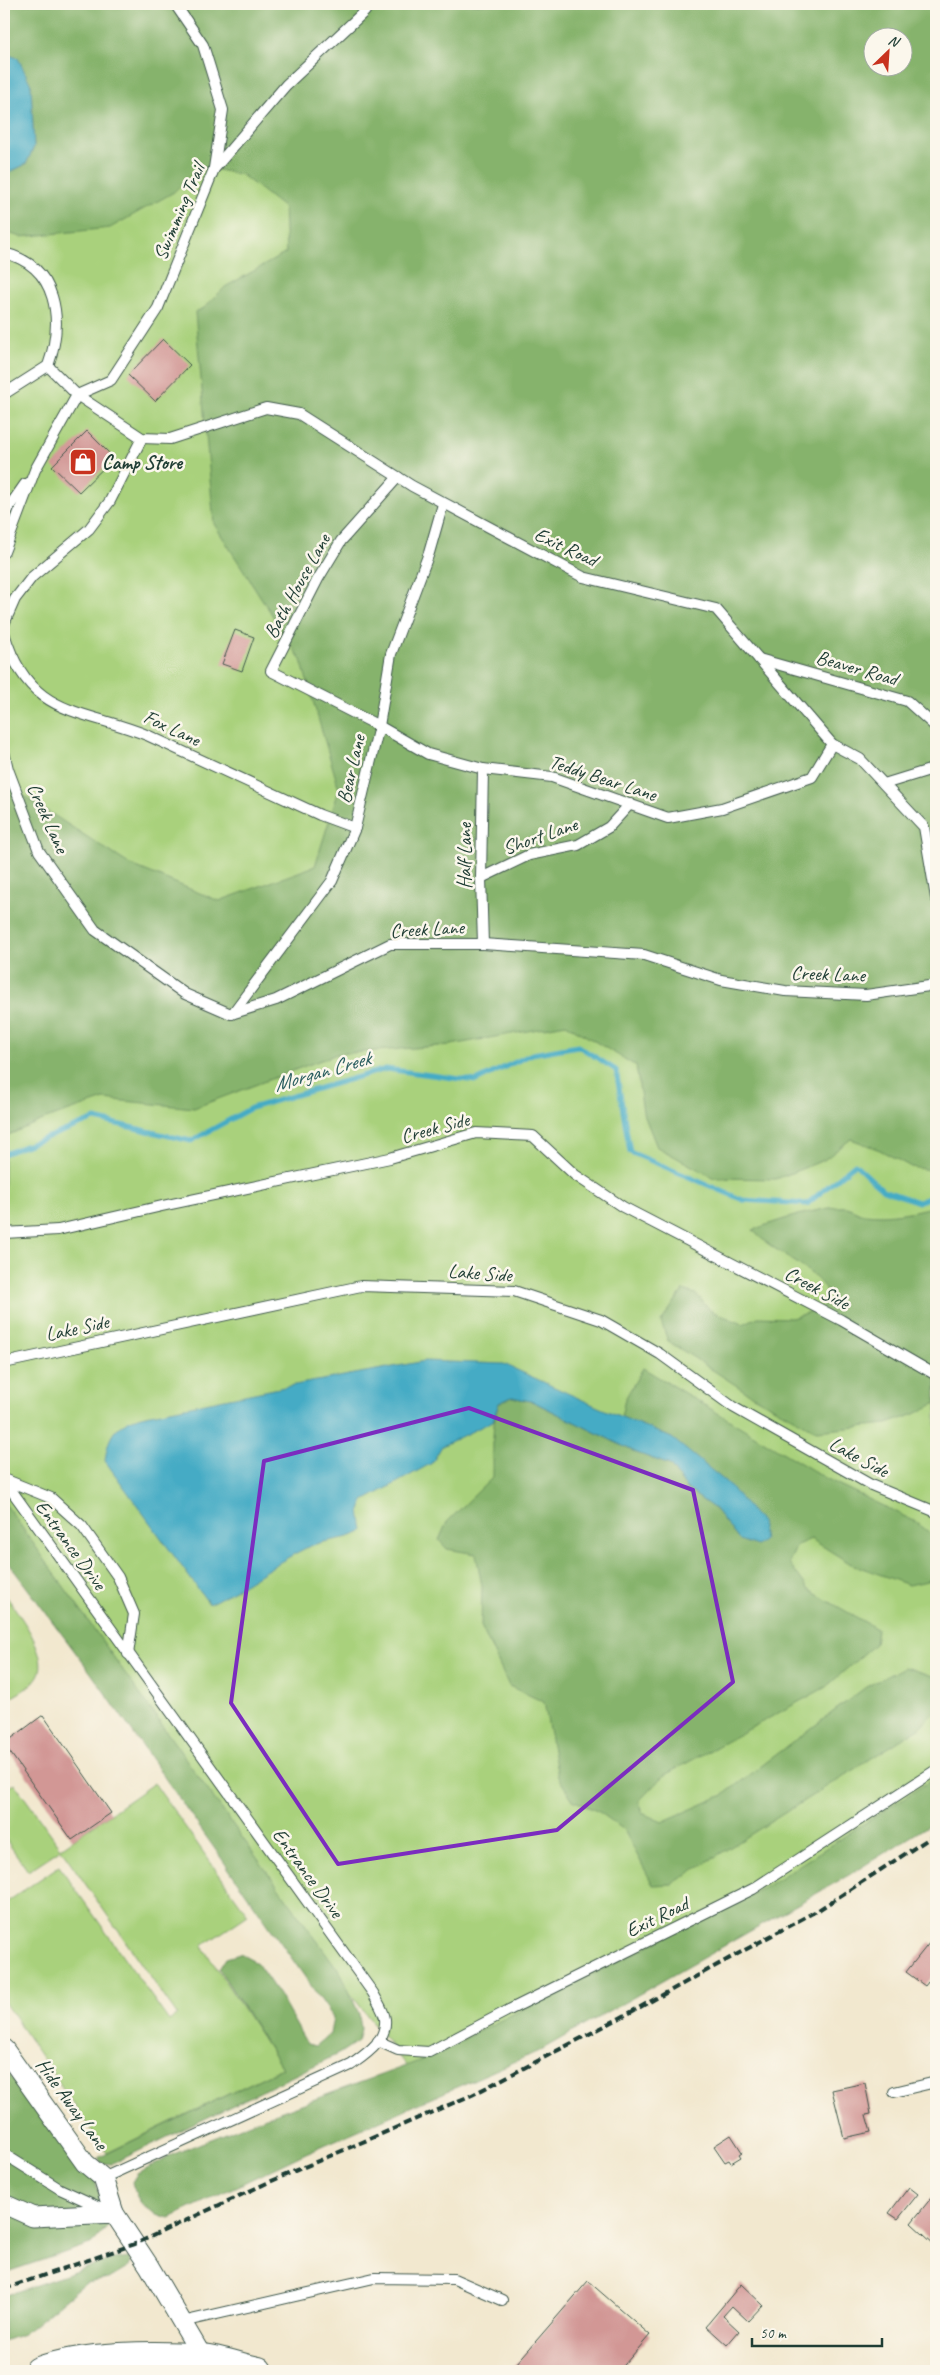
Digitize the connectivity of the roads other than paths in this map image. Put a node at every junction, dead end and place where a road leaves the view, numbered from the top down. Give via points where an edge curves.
1 (175, 4) edge
2 (367, 4) edge
3 (214, 169) junction
4 (4, 253) edge
5 (48, 366) junction
6 (4, 394) edge
7 (77, 395) junction
8 (142, 438) junction
9 (35, 470) junction
10 (398, 477) junction
11 (443, 504) junction
12 (4, 514) edge
13 (4, 552) edge
14 (4, 624) edge
15 (4, 633) edge
16 (759, 659) junction
17 (271, 671) joint
18 (379, 726) junction
19 (936, 727) edge
20 (832, 744) junction
21 (4, 752) edge
22 (936, 768) edge
23 (483, 769) junction
24 (884, 784) junction
25 (630, 804) junction
26 (354, 828) junction
27 (480, 878) junction
28 (936, 898) edge
29 (483, 944) junction
30 (936, 985) edge
31 (232, 1014) junction
32 (4, 1233) edge
33 (4, 1363) edge
34 (936, 1375) edge
35 (4, 1480) edge
36 (936, 1512) edge
37 (128, 1654) junction
38 (936, 1770) edge
39 (378, 2041) junction
40 (4, 2048) edge
41 (936, 2082) edge
42 (894, 2092) dead end
43 (4, 2154) edge
44 (103, 2178) junction
45 (4, 2204) edge
46 (114, 2213) junction
47 (502, 2300) dead end
48 (182, 2322) junction
49 (203, 2358) junction
50 (39, 2371) edge
51 (258, 2371) edge

1 - 3 lane via 203,45 223,110
2 - 3 lane, Swimming Trail via 365,11 286,85
3 - 7 lane, Swimming Trail via 158,308 111,380
4 - 5 lane via 37,268 50,290 57,324 55,347
5 - 6 lane
5 - 7 lane
7 - 8 lane
7 - 9 lane
8 - 10 lane, Exit Road via 170,439 266,408 299,414
8 - 14 lane via 110,501 89,529 32,577 15,599
9 - 12 lane
9 - 13 lane
10 - 11 lane, Exit Road
10 - 17 lane, Bath House Lane via 341,541
11 - 16 lane, Exit Road via 583,577 716,608
11 - 18 lane, Bear Lane via 429,553 390,654
15 - 26 lane, Fox Lane via 10,654 23,678 43,697 67,711 123,725
16 - 19 lane, Beaver Road via 907,701
16 - 20 lane, Exit Road
17 - 18 lane, Teddy Bear Lane
18 - 23 lane, Teddy Bear Lane via 428,754
18 - 26 lane, Bear Lane
20 - 24 lane, Exit Road via 860,759
20 - 25 lane, Teddy Bear Lane via 812,777 722,808 668,818
21 - 31 lane, Creek Lane via 39,851 95,930 186,994
22 - 24 lane
23 - 25 lane, Teddy Bear Lane via 552,777
23 - 27 lane, Half Lane
24 - 28 lane, Exit Road via 924,827
25 - 27 lane, Short Lane via 609,827 578,845 529,855
26 - 31 lane, Bear Lane via 332,881
27 - 29 lane, Half Lane
29 - 30 lane, Creek Lane via 644,955 721,980 785,991 866,995
29 - 31 lane, Creek Lane via 390,944 276,1000
32 - 34 lane, Creek Side via 58,1230 390,1158 476,1133 534,1136 575,1175 623,1207 841,1320
33 - 36 lane, Lake Side via 361,1286 514,1291 601,1320 660,1354 733,1407 871,1486
35 - 37 lane, Entrance Drive
35 - 37 lane via 51,1498 82,1526 118,1577 134,1614
37 - 39 lane, Entrance Drive via 373,1994 385,2019
38 - 39 lane, Exit Road via 753,1889 429,2052 398,2050
39 - 44 lane, Entrance Drive via 373,2050 351,2065
40 - 44 street, Hide Away Lane via 85,2163
41 - 42 lane
43 - 46 lane via 60,2189
44 - 46 street, Hide Away Lane
45 - 46 street via 33,2217
46 - 48 street, Hide Away Lane
47 - 48 lane via 454,2279 374,2278
48 - 49 street, Hide Away Lane
49 - 50 street via 131,2357 55,2365
49 - 51 street

